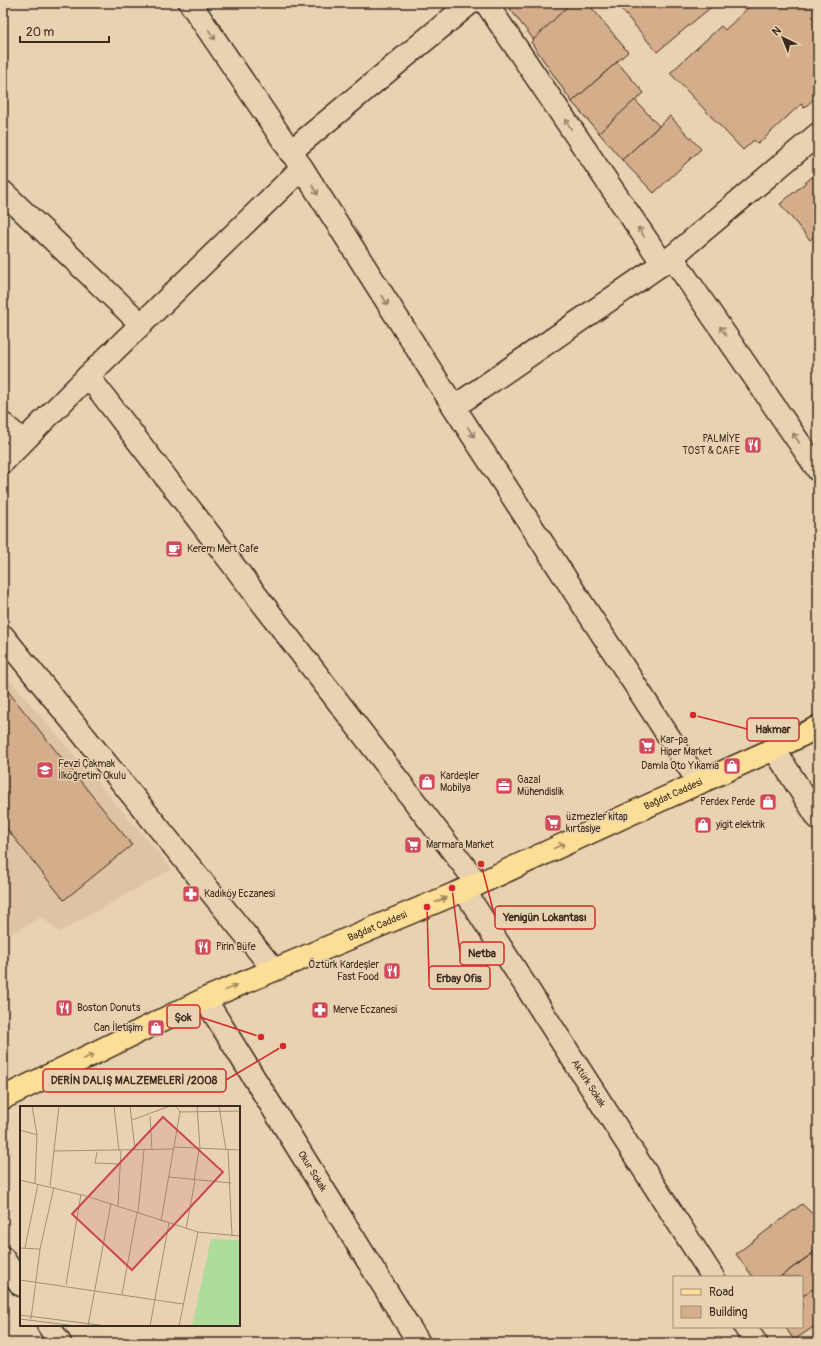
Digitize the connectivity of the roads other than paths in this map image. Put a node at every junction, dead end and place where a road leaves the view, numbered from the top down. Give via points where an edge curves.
1 (190, 3) edge
2 (470, 3) edge
3 (486, 3) edge
4 (818, 134) edge
5 (296, 160) junction
6 (3, 192) edge
7 (668, 261) junction
8 (141, 324) junction
9 (88, 376) junction
10 (454, 407) junction
11 (3, 424) edge
12 (23, 441) junction
13 (3, 462) edge
14 (818, 470) edge
15 (5, 642) edge
16 (818, 727) edge
17 (774, 749) junction
18 (699, 783) junction
19 (818, 818) edge
20 (471, 887) junction
21 (274, 970) junction
22 (205, 999) junction
23 (3, 1098) edge
24 (3, 1258) edge
25 (712, 1276) edge
26 (20, 1284) edge
27 (49, 1326) edge
28 (746, 1328) edge
29 (60, 1343) edge
30 (419, 1343) edge
31 (756, 1343) edge

1 -> 5 street
2 - 5 street
7 -> 3 street
4 - 7 street
5 - 8 street
5 -> 10 street
6 - 8 street
7 - 10 street
14 -> 7 street
8 - 9 street
9 - 12 street
9 - 20 street, Aktürk Sokak
10 -> 18 street
11 - 12 street
12 - 13 street
15 - 21 street
16 - 17 main road, Bağdat Caddesi
17 - 18 main road, Bağdat Caddesi
17 - 19 street
20 -> 18 main road, Bağdat Caddesi
21 -> 20 main road, Bağdat Caddesi
20 - 25 street, Aktürk Sokak
22 -> 21 main road, Bağdat Caddesi
23 -> 22 main road, Bağdat Caddesi
22 - 30 street, Okur Sokak
24 - 26 street
27 - 29 street
28 - 31 street

